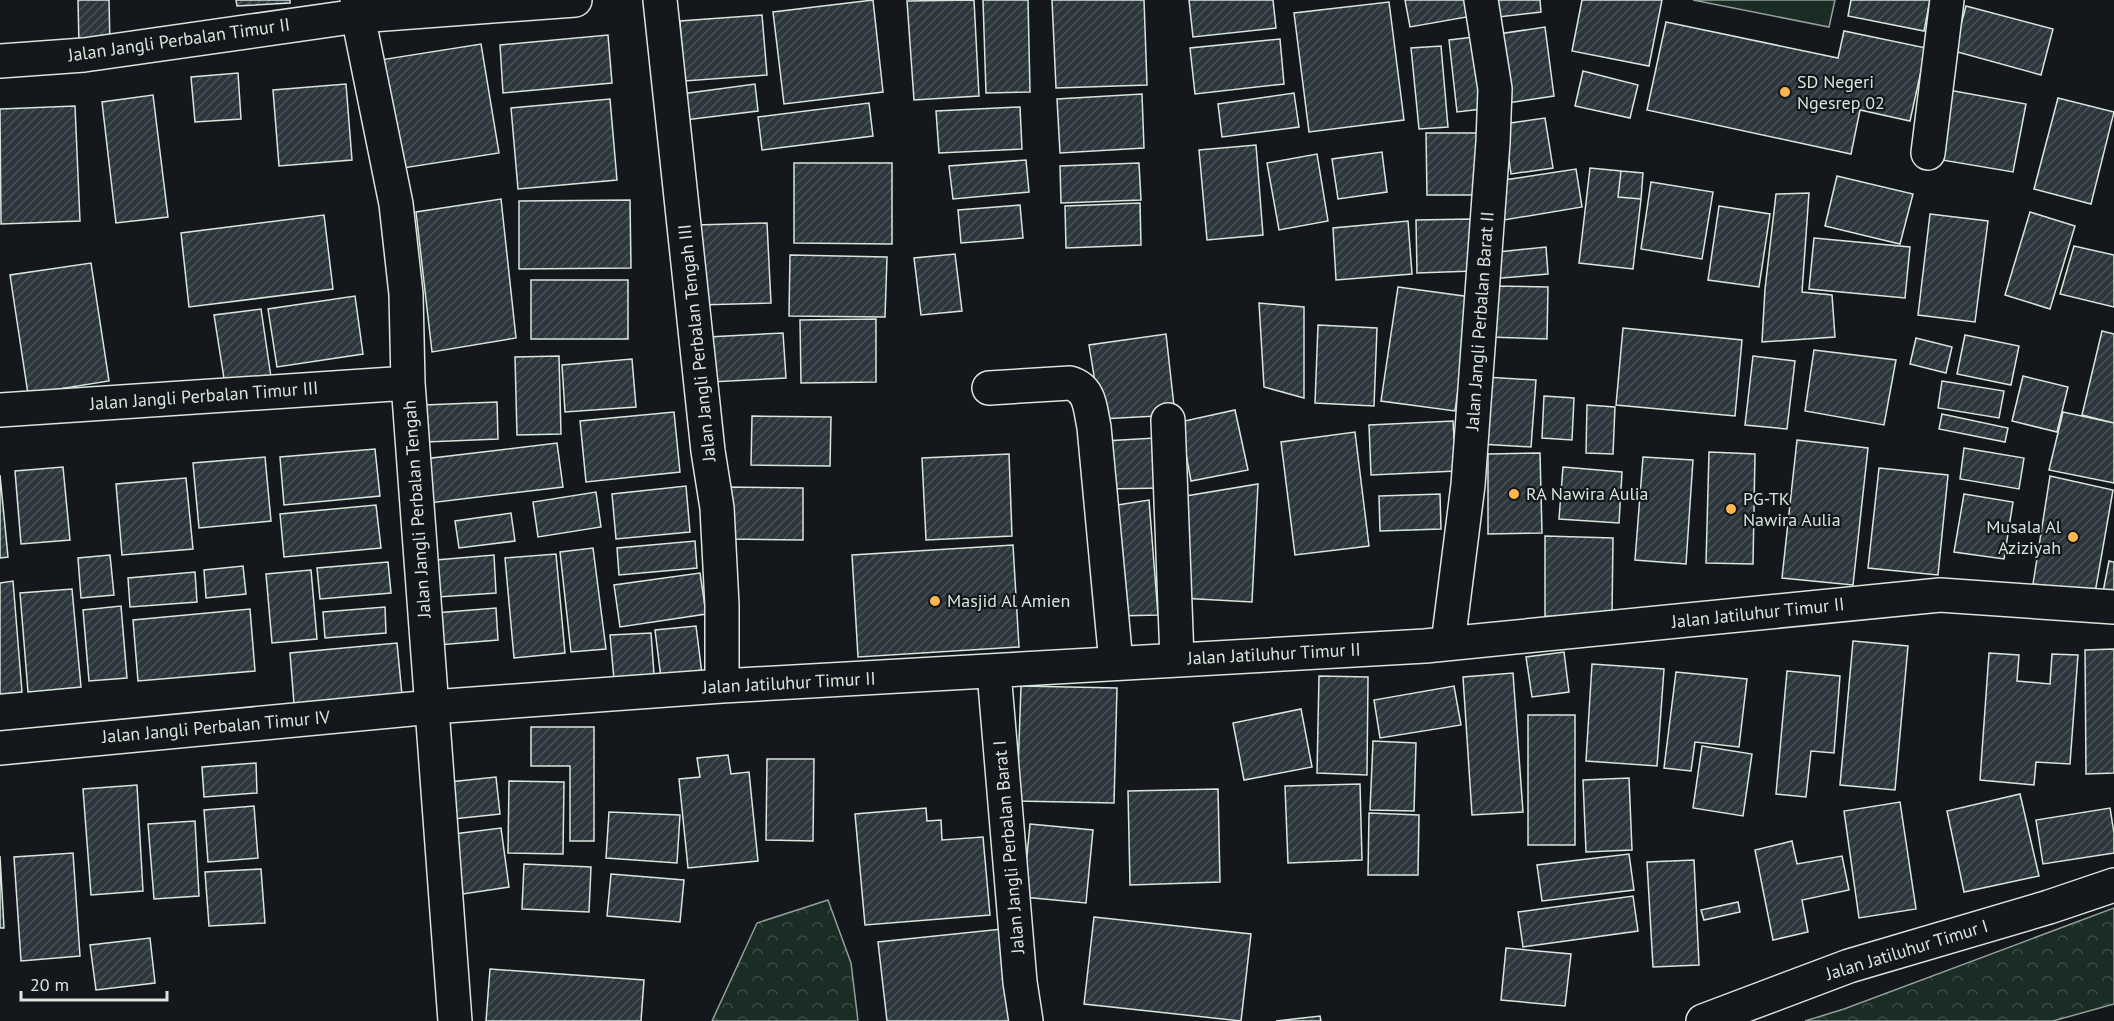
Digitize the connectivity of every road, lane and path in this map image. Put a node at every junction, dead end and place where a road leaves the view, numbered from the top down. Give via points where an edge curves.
1 (575, 0) edge
2 (660, 0) edge
3 (1481, 0) edge
4 (1947, 0) edge
5 (357, 8) edge
6 (0, 61) edge
7 (1928, 153) dead end
8 (408, 383) junction
9 (989, 388) dead end
10 (0, 410) edge
11 (1168, 420) dead end
12 (2114, 607) edge
13 (1448, 643) junction
14 (1177, 659) junction
15 (1116, 663) junction
16 (994, 672) junction
17 (722, 686) junction
18 (432, 707) junction
19 (0, 748) edge
20 (2114, 885) edge
21 (455, 1021) edge
22 (1026, 1021) edge
23 (1703, 1021) edge

1 - 5 street, Jalan Jangli Perbalan Timur II
2 - 17 street, Jalan Jangli Perbalan Tengah III via 717,508
3 - 13 street, Jalan Jangli Perbalan Barat II via 1495,88 1493,142 1468,485
4 - 7 street
5 - 6 street, Jalan Jangli Perbalan Timur II via 84,55
5 - 8 street, Jalan Jangli Perbalan Tengah via 396,204 406,294
8 - 10 street, Jalan Jangli Perbalan Timur III
8 - 18 street, Jalan Jangli Perbalan Tengah
9 - 15 street via 1070,383 1086,393 1094,427
11 - 14 street
12 - 13 street, Jalan Jatiluhur Timur II via 1940,595
13 - 14 street, Jalan Jatiluhur Timur II
14 - 15 street, Jalan Jatiluhur Timur II
15 - 16 street, Jalan Jatiluhur Timur II
16 - 17 street, Jalan Jatiluhur Timur II
16 - 22 street, Jalan Jangli Perbalan Barat I
17 - 18 street, Jalan Jatiluhur Timur II
18 - 19 street, Jalan Jangli Perbalan Timur IV
18 - 21 street, Jalan Jangli Perbalan Tengah
20 - 23 street, Jalan Jatiluhur Timur I via 1849,966

